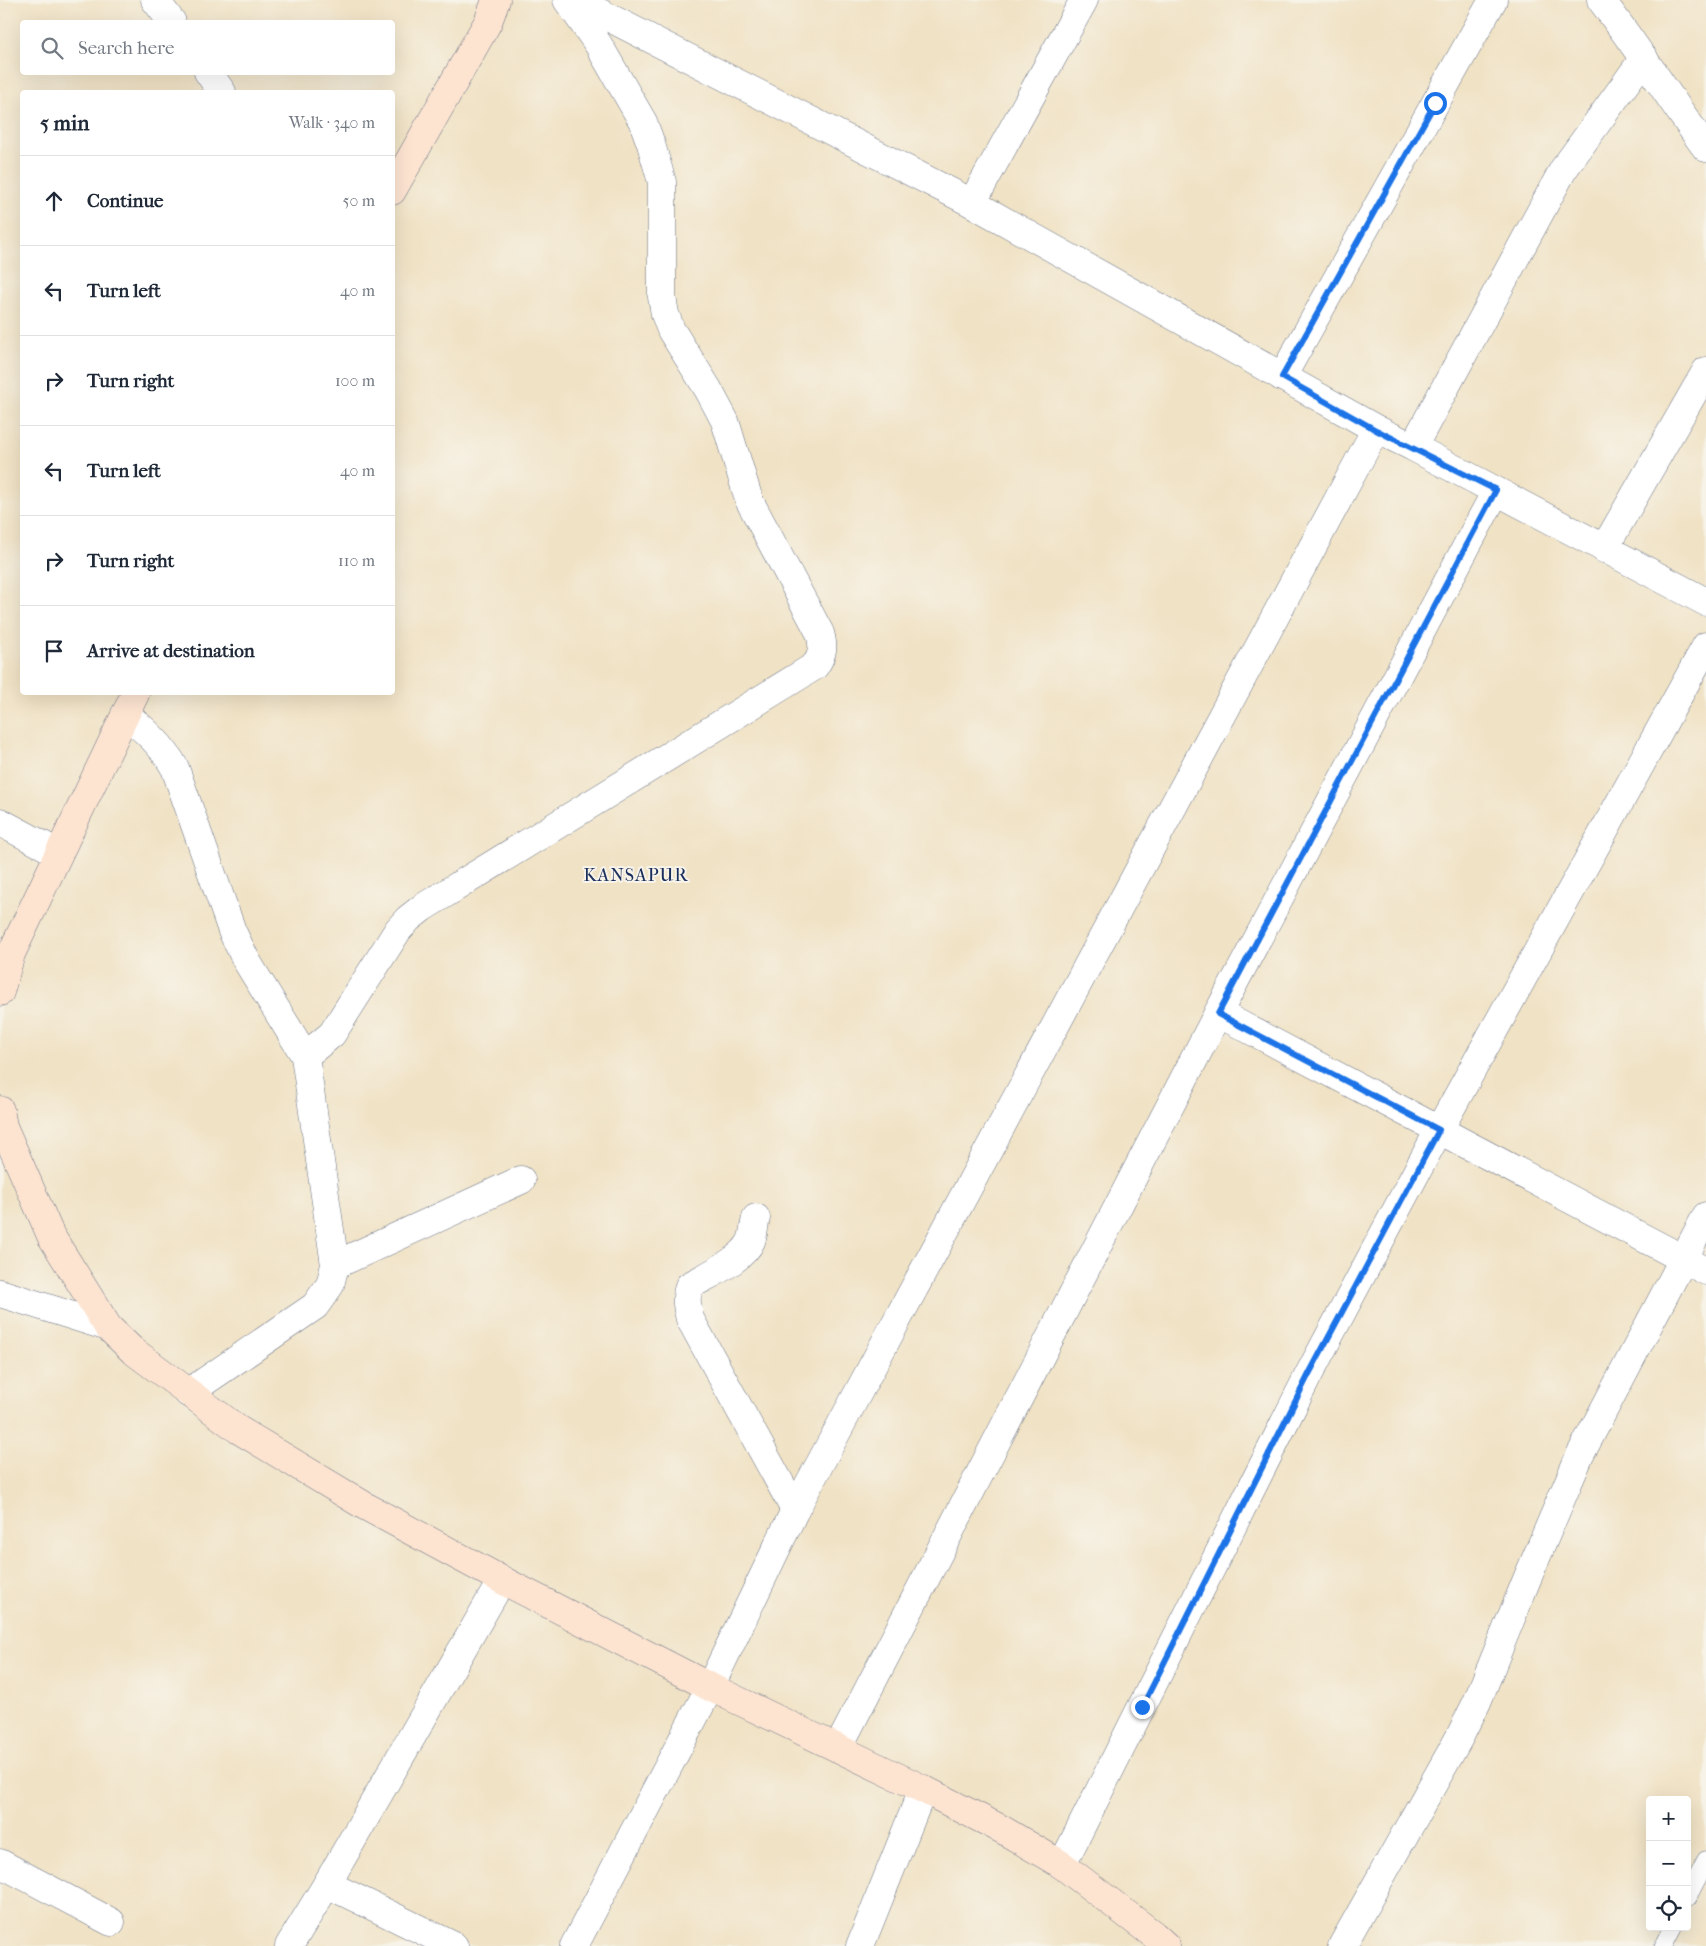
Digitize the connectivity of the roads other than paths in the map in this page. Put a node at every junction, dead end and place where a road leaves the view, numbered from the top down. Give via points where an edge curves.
1 (155, 0) edge
2 (496, 0) edge
3 (567, 0) edge
4 (575, 0) edge
5 (1084, 0) edge
6 (1493, 0) edge
7 (1601, 0) edge
8 (170, 20) edge
9 (1644, 58) junction
10 (210, 75) edge
11 (221, 90) edge
12 (1706, 148) edge
13 (395, 186) edge
14 (972, 203) junction
15 (1706, 371) edge
16 (1282, 377) junction
17 (1376, 430) junction
18 (1414, 447) junction
19 (1496, 490) junction
20 (1604, 549) junction
21 (1706, 602) edge
22 (1706, 646) edge
23 (131, 703) edge
24 (0, 822) edge
25 (58, 853) junction
26 (0, 992) edge
27 (1218, 1014) junction
28 (305, 1056) junction
29 (0, 1110) edge
30 (1439, 1130) junction
31 (521, 1180) dead end
32 (1706, 1216) edge
33 (756, 1218) dead end
34 (335, 1265) junction
35 (1694, 1265) edge
36 (0, 1293) edge
37 (108, 1327) junction
38 (188, 1393) junction
39 (795, 1510) junction
40 (502, 1580) junction
41 (710, 1687) junction
42 (838, 1748) junction
43 (923, 1789) junction
44 (1706, 1861) edge
45 (0, 1862) edge
46 (1062, 1865) junction
47 (327, 1884) junction
48 (1691, 1890) edge
49 (111, 1922) dead end
50 (1671, 1931) edge
51 (289, 1946) edge
52 (454, 1946) edge
53 (574, 1946) edge
54 (860, 1946) edge
55 (1166, 1946) edge
56 (1342, 1946) edge
57 (1663, 1946) edge

1 - 8 street
2 - 13 street via 488,22
3 - 28 street via 598,44 643,122 662,182 664,314 725,421 749,500 820,633 823,649 815,666 422,908 398,930 332,1034
4 - 14 street
5 - 14 street
6 - 16 street
7 - 9 street
9 - 12 street
9 - 18 street via 1563,170
10 - 11 street
14 - 16 street
15 - 20 street
16 - 17 street
17 - 18 street
17 - 39 street
18 - 19 street
19 - 20 street
19 - 27 street
20 - 21 street
22 - 30 street
23 - 25 street
23 - 28 street via 175,768 232,931 246,960
24 - 25 street
25 - 26 street via 11,954
27 - 30 street
27 - 42 street
28 - 34 street
29 - 37 street via 3,1126 51,1236
30 - 35 street
30 - 46 street via 1309,1374
31 - 34 street
32 - 35 street
33 - 39 street via 752,1241 739,1256 689,1286 686,1305 690,1319
34 - 38 street via 330,1285 314,1306
35 - 56 street via 1580,1455 1477,1702
36 - 37 street
37 - 38 street
38 - 40 street via 240,1430 365,1506
39 - 41 street
40 - 41 street
40 - 47 street
41 - 42 street
41 - 53 street
42 - 43 street
43 - 46 street
43 - 54 street
44 - 48 lane
45 - 49 street
46 - 55 street
47 - 51 street
47 - 52 street
50 - 57 lane

